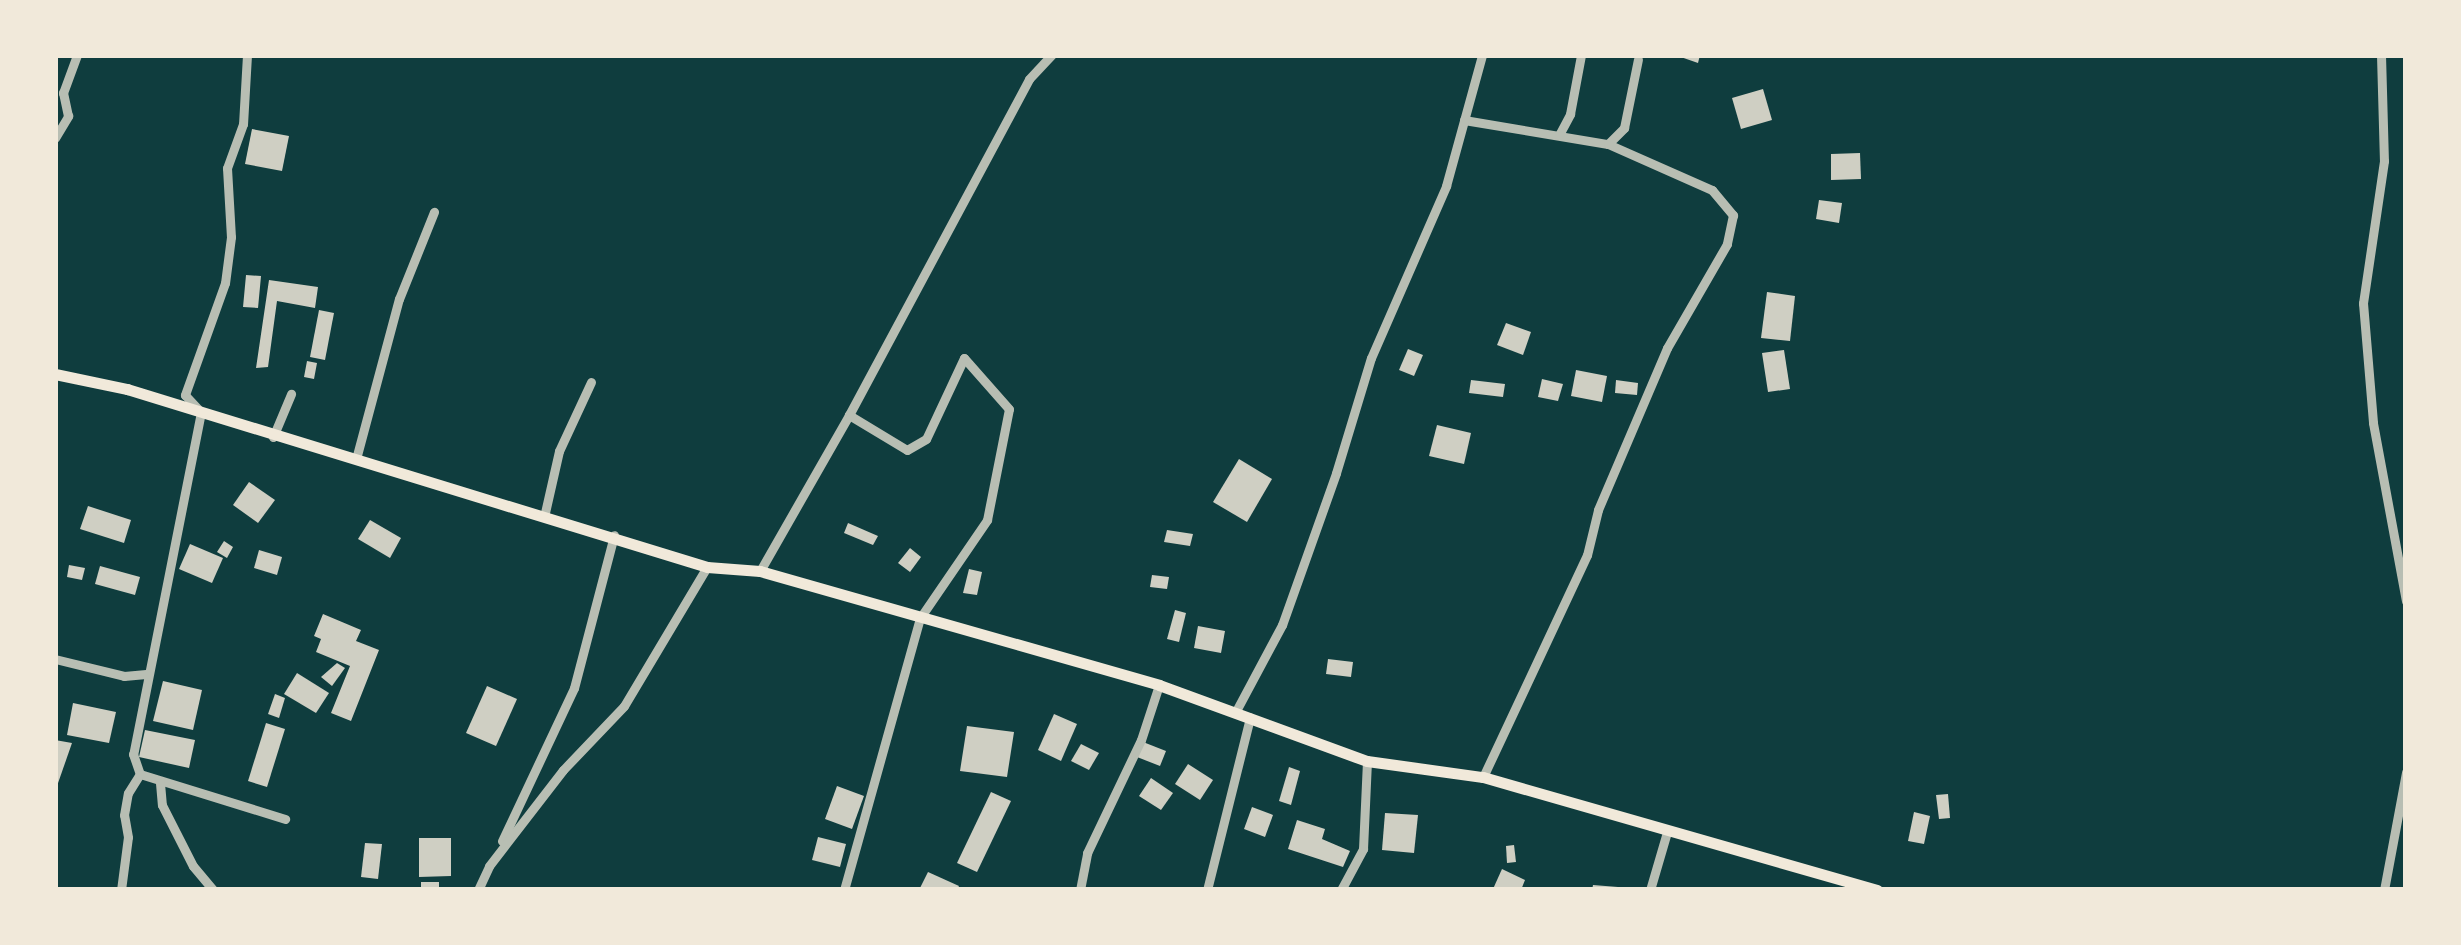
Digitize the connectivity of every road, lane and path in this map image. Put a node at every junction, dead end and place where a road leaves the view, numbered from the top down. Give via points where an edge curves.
1 (77, 55) edge
2 (247, 55) edge
3 (1051, 55) edge
4 (1482, 55) edge
5 (1581, 55) edge
6 (2381, 55) edge
7 (1638, 60) dead end
8 (1464, 120) junction
9 (1559, 135) junction
10 (55, 138) edge
11 (1608, 144) junction
12 (434, 212) dead end
13 (55, 374) edge
14 (592, 382) dead end
15 (291, 394) dead end
16 (201, 412) junction
17 (850, 415) junction
18 (274, 437) junction
19 (356, 459) junction
20 (544, 517) junction
21 (614, 536) junction
22 (707, 567) junction
23 (760, 572) junction
24 (2406, 601) edge
25 (920, 618) junction
26 (55, 659) edge
27 (146, 674) junction
28 (1159, 685) junction
29 (1236, 711) junction
30 (1250, 717) junction
31 (1367, 761) junction
32 (2406, 772) edge
33 (140, 774) junction
34 (1483, 777) junction
35 (160, 783) junction
36 (285, 819) dead end
37 (1667, 832) junction
38 (489, 866) junction
39 (121, 890) edge
40 (213, 890) edge
41 (478, 890) edge
42 (844, 890) edge
43 (1080, 890) edge
44 (1207, 890) edge
45 (1341, 890) edge
46 (1650, 890) edge
47 (1876, 890) edge
48 (2384, 890) edge

1 - 10 street via 64,93 68,116
2 - 16 street via 244,124 226,168 231,237 225,283 186,395
3 - 17 street via 1028,79
4 - 8 street
5 - 9 street via 1570,114
6 - 24 street via 2386,132 2362,303 2372,423
7 - 11 street via 1624,128
8 - 9 street
8 - 29 street via 1446,186 1370,358 1282,625
9 - 11 street
11 - 34 street via 1712,190 1733,215 1727,244 1660,362 1598,510 1587,556
12 - 19 street via 399,299
13 - 16 main road
14 - 20 street via 559,452
15 - 18 street
16 - 18 main road
16 - 27 street
17 - 23 street
17 - 25 street via 908,450 926,439 964,358 1009,408 987,520
18 - 19 main road
19 - 20 main road
20 - 21 main road
21 - 22 main road
21 - 38 street via 574,688
22 - 23 main road
22 - 38 street via 624,706 563,770
23 - 25 main road
25 - 28 main road
25 - 42 street
26 - 27 street via 124,676
27 - 33 street via 132,754
28 - 29 main road
28 - 43 street via 1141,740 1087,853
29 - 30 main road
30 - 31 main road
30 - 44 street
31 - 34 main road
31 - 45 street via 1363,849
32 - 48 street
33 - 35 street
33 - 39 street via 124,815
34 - 37 main road
35 - 36 street
35 - 40 street via 162,804
37 - 46 street
37 - 47 main road
38 - 41 street

